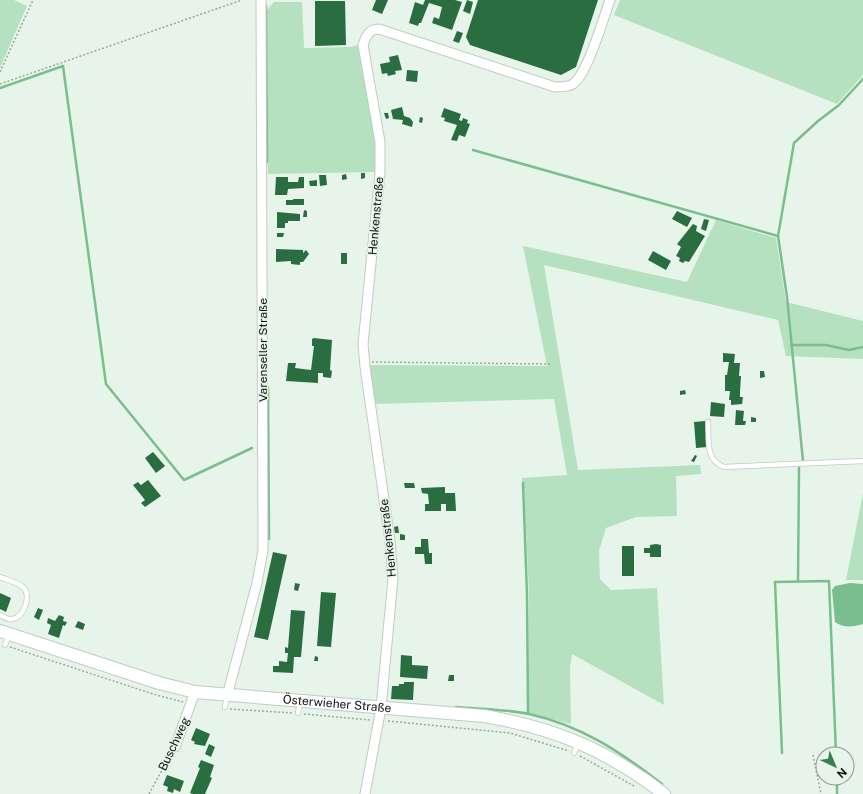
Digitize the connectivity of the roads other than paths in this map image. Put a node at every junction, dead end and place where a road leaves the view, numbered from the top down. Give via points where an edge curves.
1 (261, 0) edge
2 (610, 0) edge
3 (708, 422) dead end
4 (863, 461) edge
5 (0, 577) edge
6 (0, 616) edge
7 (5, 636) edge
8 (194, 697) junction
9 (226, 701) junction
10 (381, 708) junction
11 (175, 747) road end
12 (365, 794) edge
13 (664, 794) edge

1 - 9 street, Varenseller Straße via 263,550 257,583
2 - 10 street, Henkenstraße via 583,74 565,87 555,87 379,29 368,33 363,44 379,132 380,165 363,344 364,362 393,563
3 - 4 lane via 710,455 716,464 724,467
5 - 6 lane via 24,588 27,599 17,618
7 - 8 street, Österwieher Straße via 159,683
8 - 9 street, Österwieher Straße
8 - 11 street, Buschweg
9 - 10 street, Österwieher Straße via 299,708
10 - 12 street, Henkenstraße
10 - 13 street, Österwieher Straße via 484,716 514,721 576,747 608,756

